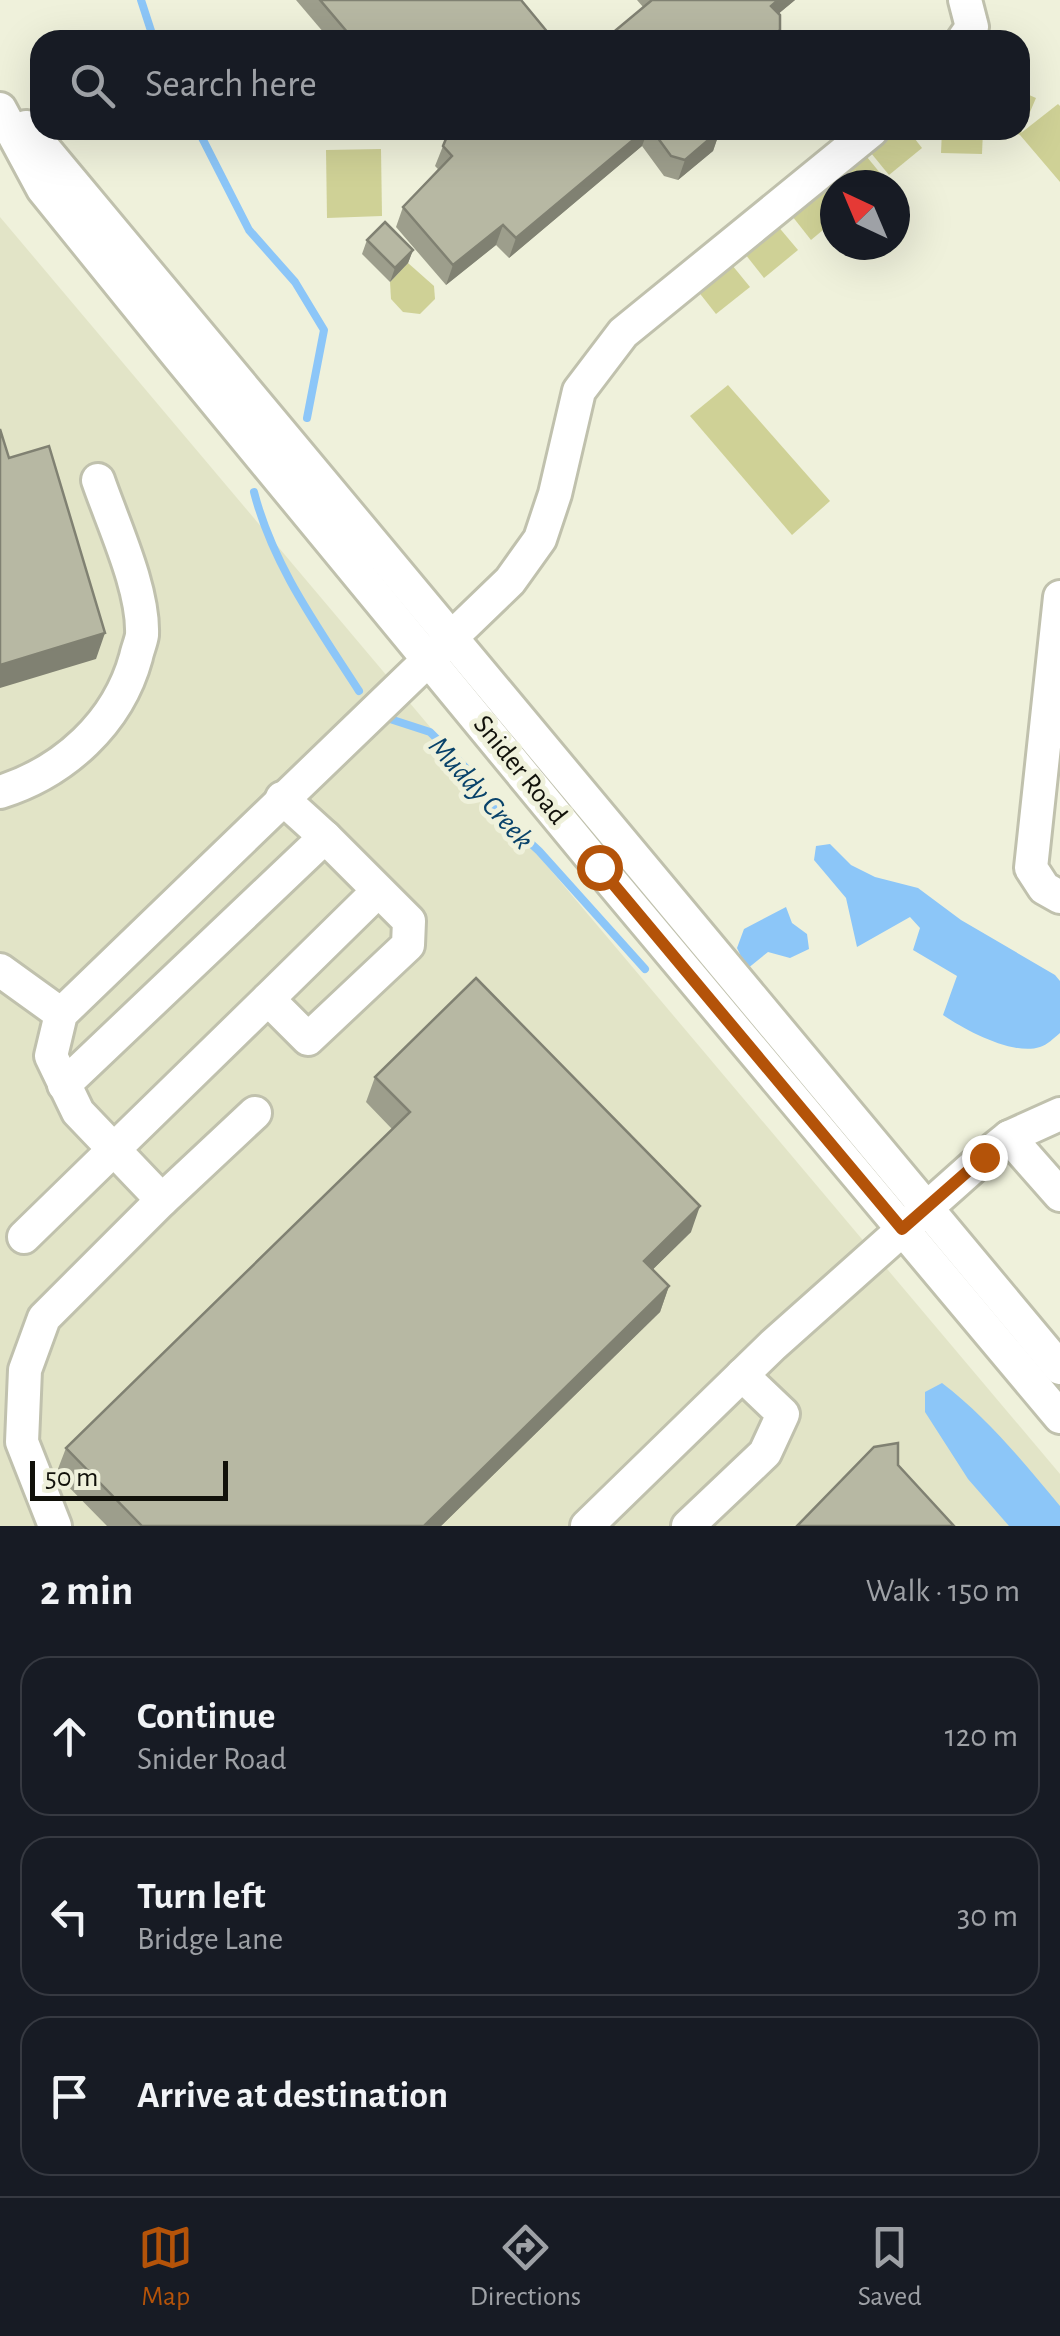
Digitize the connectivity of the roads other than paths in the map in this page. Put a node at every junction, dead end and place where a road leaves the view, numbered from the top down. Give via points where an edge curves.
1 (965, 0) edge
2 (970, 30) edge
3 (0, 97) edge
4 (0, 109) edge
5 (30, 135) edge
6 (34, 140) edge
7 (860, 140) edge
8 (98, 480) dead end
9 (1060, 597) edge
10 (439, 648) junction
11 (0, 792) edge
12 (282, 798) junction
13 (325, 837) junction
14 (378, 890) junction
15 (1060, 897) edge
16 (0, 970) edge
17 (268, 998) junction
18 (61, 1014) junction
19 (64, 1084) junction
20 (255, 1113) dead end
21 (1060, 1114) edge
22 (1010, 1137) junction
23 (114, 1151) junction
24 (1060, 1196) edge
25 (162, 1200) junction
26 (914, 1218) junction
27 (24, 1237) dead end
28 (1060, 1368) edge
29 (742, 1375) junction
30 (1060, 1417) edge
31 (54, 1526) edge
32 (587, 1526) edge
33 (688, 1526) edge

1 - 2 street
3 - 5 street, Snider Road
4 - 10 street, Snider Road via 43,188
6 - 10 street, Snider Road
7 - 10 street via 623,333 579,391 540,539 510,582
8 - 11 street via 134,579 142,635 129,681 105,722 60,763
9 - 15 street via 1031,868
10 - 12 street
10 - 26 street, Snider Road
12 - 13 street
12 - 18 street
13 - 14 street
13 - 19 street
14 - 17 street
14 - 17 street via 409,921 408,945 308,1038
16 - 18 street
17 - 23 street
18 - 19 street via 51,1056
19 - 23 street via 78,1112
20 - 25 street
21 - 22 street
22 - 24 street
22 - 26 street
23 - 25 street
23 - 27 street
25 - 31 street via 44,1318 24,1370 22,1442
26 - 28 street, Snider Road
26 - 29 street
26 - 30 street, Snider Road
29 - 32 street
29 - 33 street via 782,1414 765,1453

